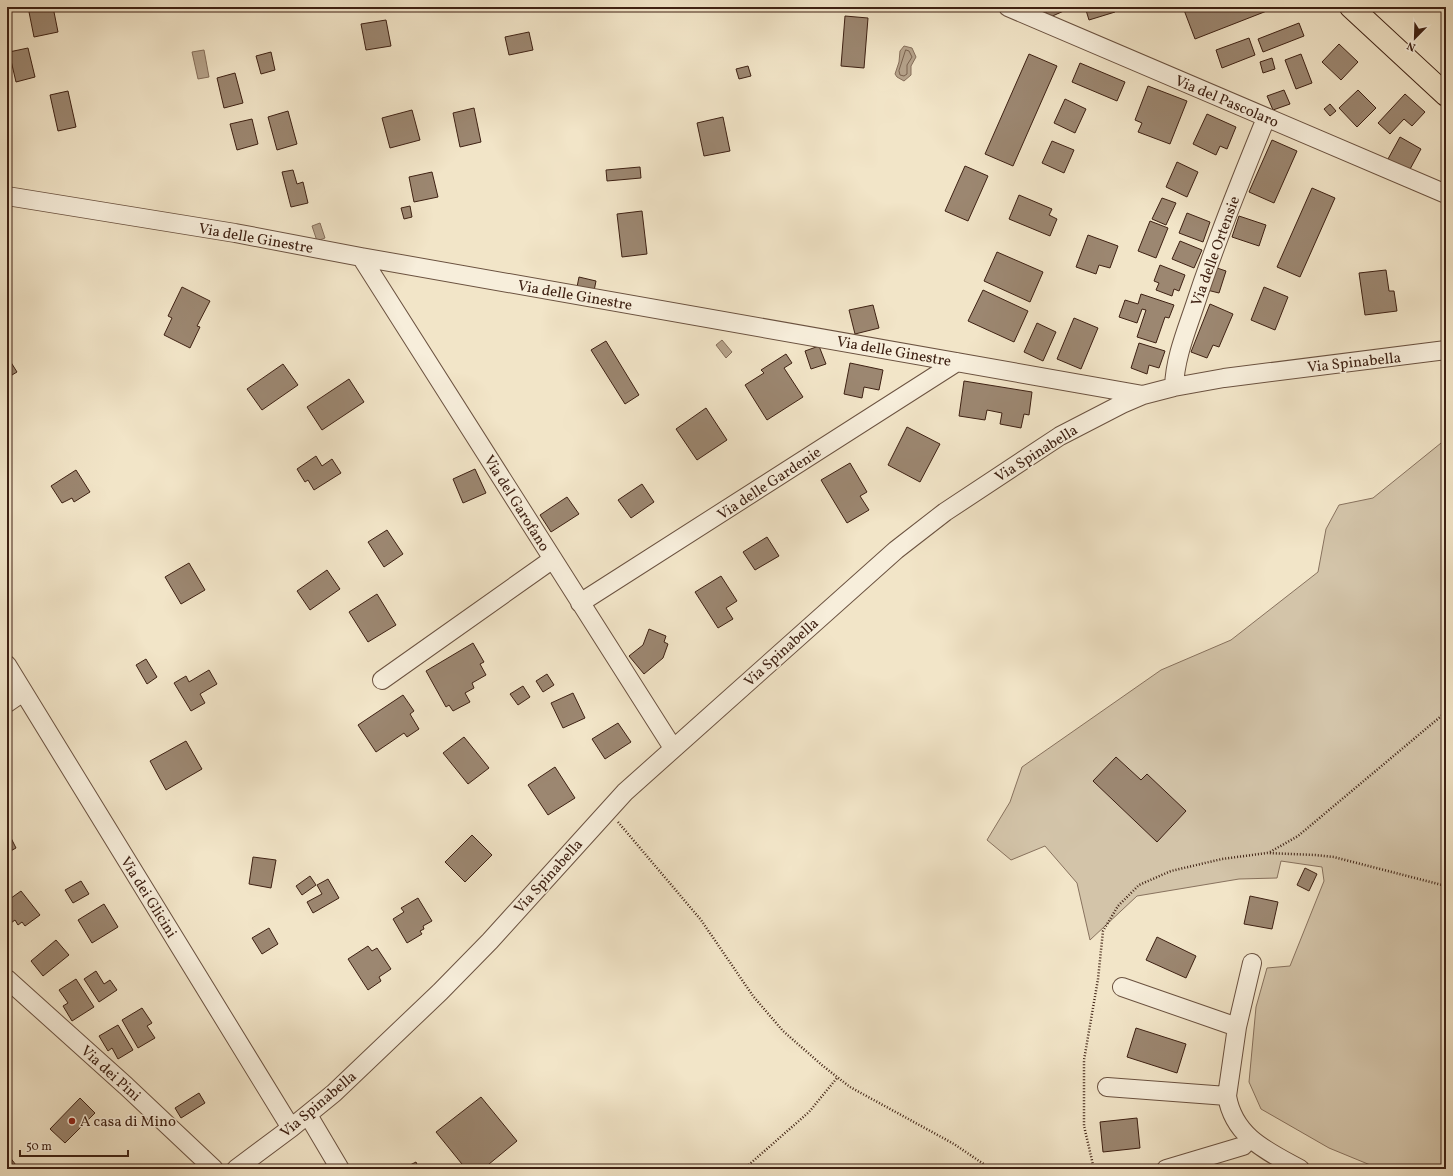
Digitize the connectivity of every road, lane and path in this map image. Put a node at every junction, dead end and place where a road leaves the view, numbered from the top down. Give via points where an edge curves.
1 (1008, 7) edge
2 (1351, 7) edge
3 (1446, 95) edge
4 (1266, 118) junction
5 (1446, 194) edge
6 (7, 196) edge
7 (361, 257) junction
8 (1446, 350) edge
9 (957, 362) junction
10 (1174, 387) junction
11 (1143, 395) junction
12 (552, 559) junction
13 (580, 603) junction
14 (7, 665) edge
15 (382, 680) dead end
16 (23, 692) junction
17 (7, 704) edge
18 (1446, 712) edge
19 (673, 748) junction
20 (608, 810) junction
21 (1267, 853) junction
22 (1446, 886) edge
23 (1252, 963) dead end
24 (7, 979) edge
25 (1122, 987) dead end
26 (1237, 1027) junction
27 (838, 1078) junction
28 (1107, 1087) dead end
29 (1227, 1096) junction
30 (308, 1115) junction
31 (291, 1128) junction
32 (1249, 1139) junction
33 (214, 1169) edge
34 (236, 1169) edge
35 (340, 1169) edge
36 (744, 1169) edge
37 (991, 1169) edge
38 (1094, 1169) edge
39 (1166, 1169) edge
40 (1300, 1169) edge

1 - 4 street, Via del Pascolaro
2 - 3 main road
4 - 5 street, Via del Pascolaro
4 - 10 street, Via delle Ortensie via 1204,276 1178,354
6 - 7 street, Via delle Ginestre via 235,233
7 - 9 street, Via delle Ginestre
7 - 12 street, Via del Garofano
8 - 10 street, Via Spinabella via 1269,371
9 - 11 street, Via delle Ginestre
9 - 13 street, Via delle Gardenie
10 - 11 street, Via Spinabella
11 - 19 street, Via Spinabella via 1060,436 927,525
12 - 13 street, Via del Garofano
12 - 15 street
13 - 19 street, Via del Garofano
14 - 16 street, Via dei Glicini
16 - 17 street
16 - 31 street, Via dei Glicini
18 - 21 path via 1298,836
19 - 20 street, Via Spinabella
20 - 27 path via 701,920 763,1010
20 - 30 street, Via Spinabella via 464,969 342,1086
21 - 22 path via 1334,857
21 - 38 path via 1222,859 1171,871 1139,885 1118,906 1103,932 1083,1073 1086,1144
23 - 26 street
24 - 33 street, Via dei Pini
25 - 26 street
26 - 29 street
27 - 36 path via 809,1112
27 - 37 path via 865,1096 954,1144
28 - 29 street
29 - 32 street via 1228,1105 1237,1124
30 - 31 street, Via Spinabella
30 - 35 street
31 - 34 street, Via Spinabella
32 - 39 street via 1244,1146
32 - 40 street

